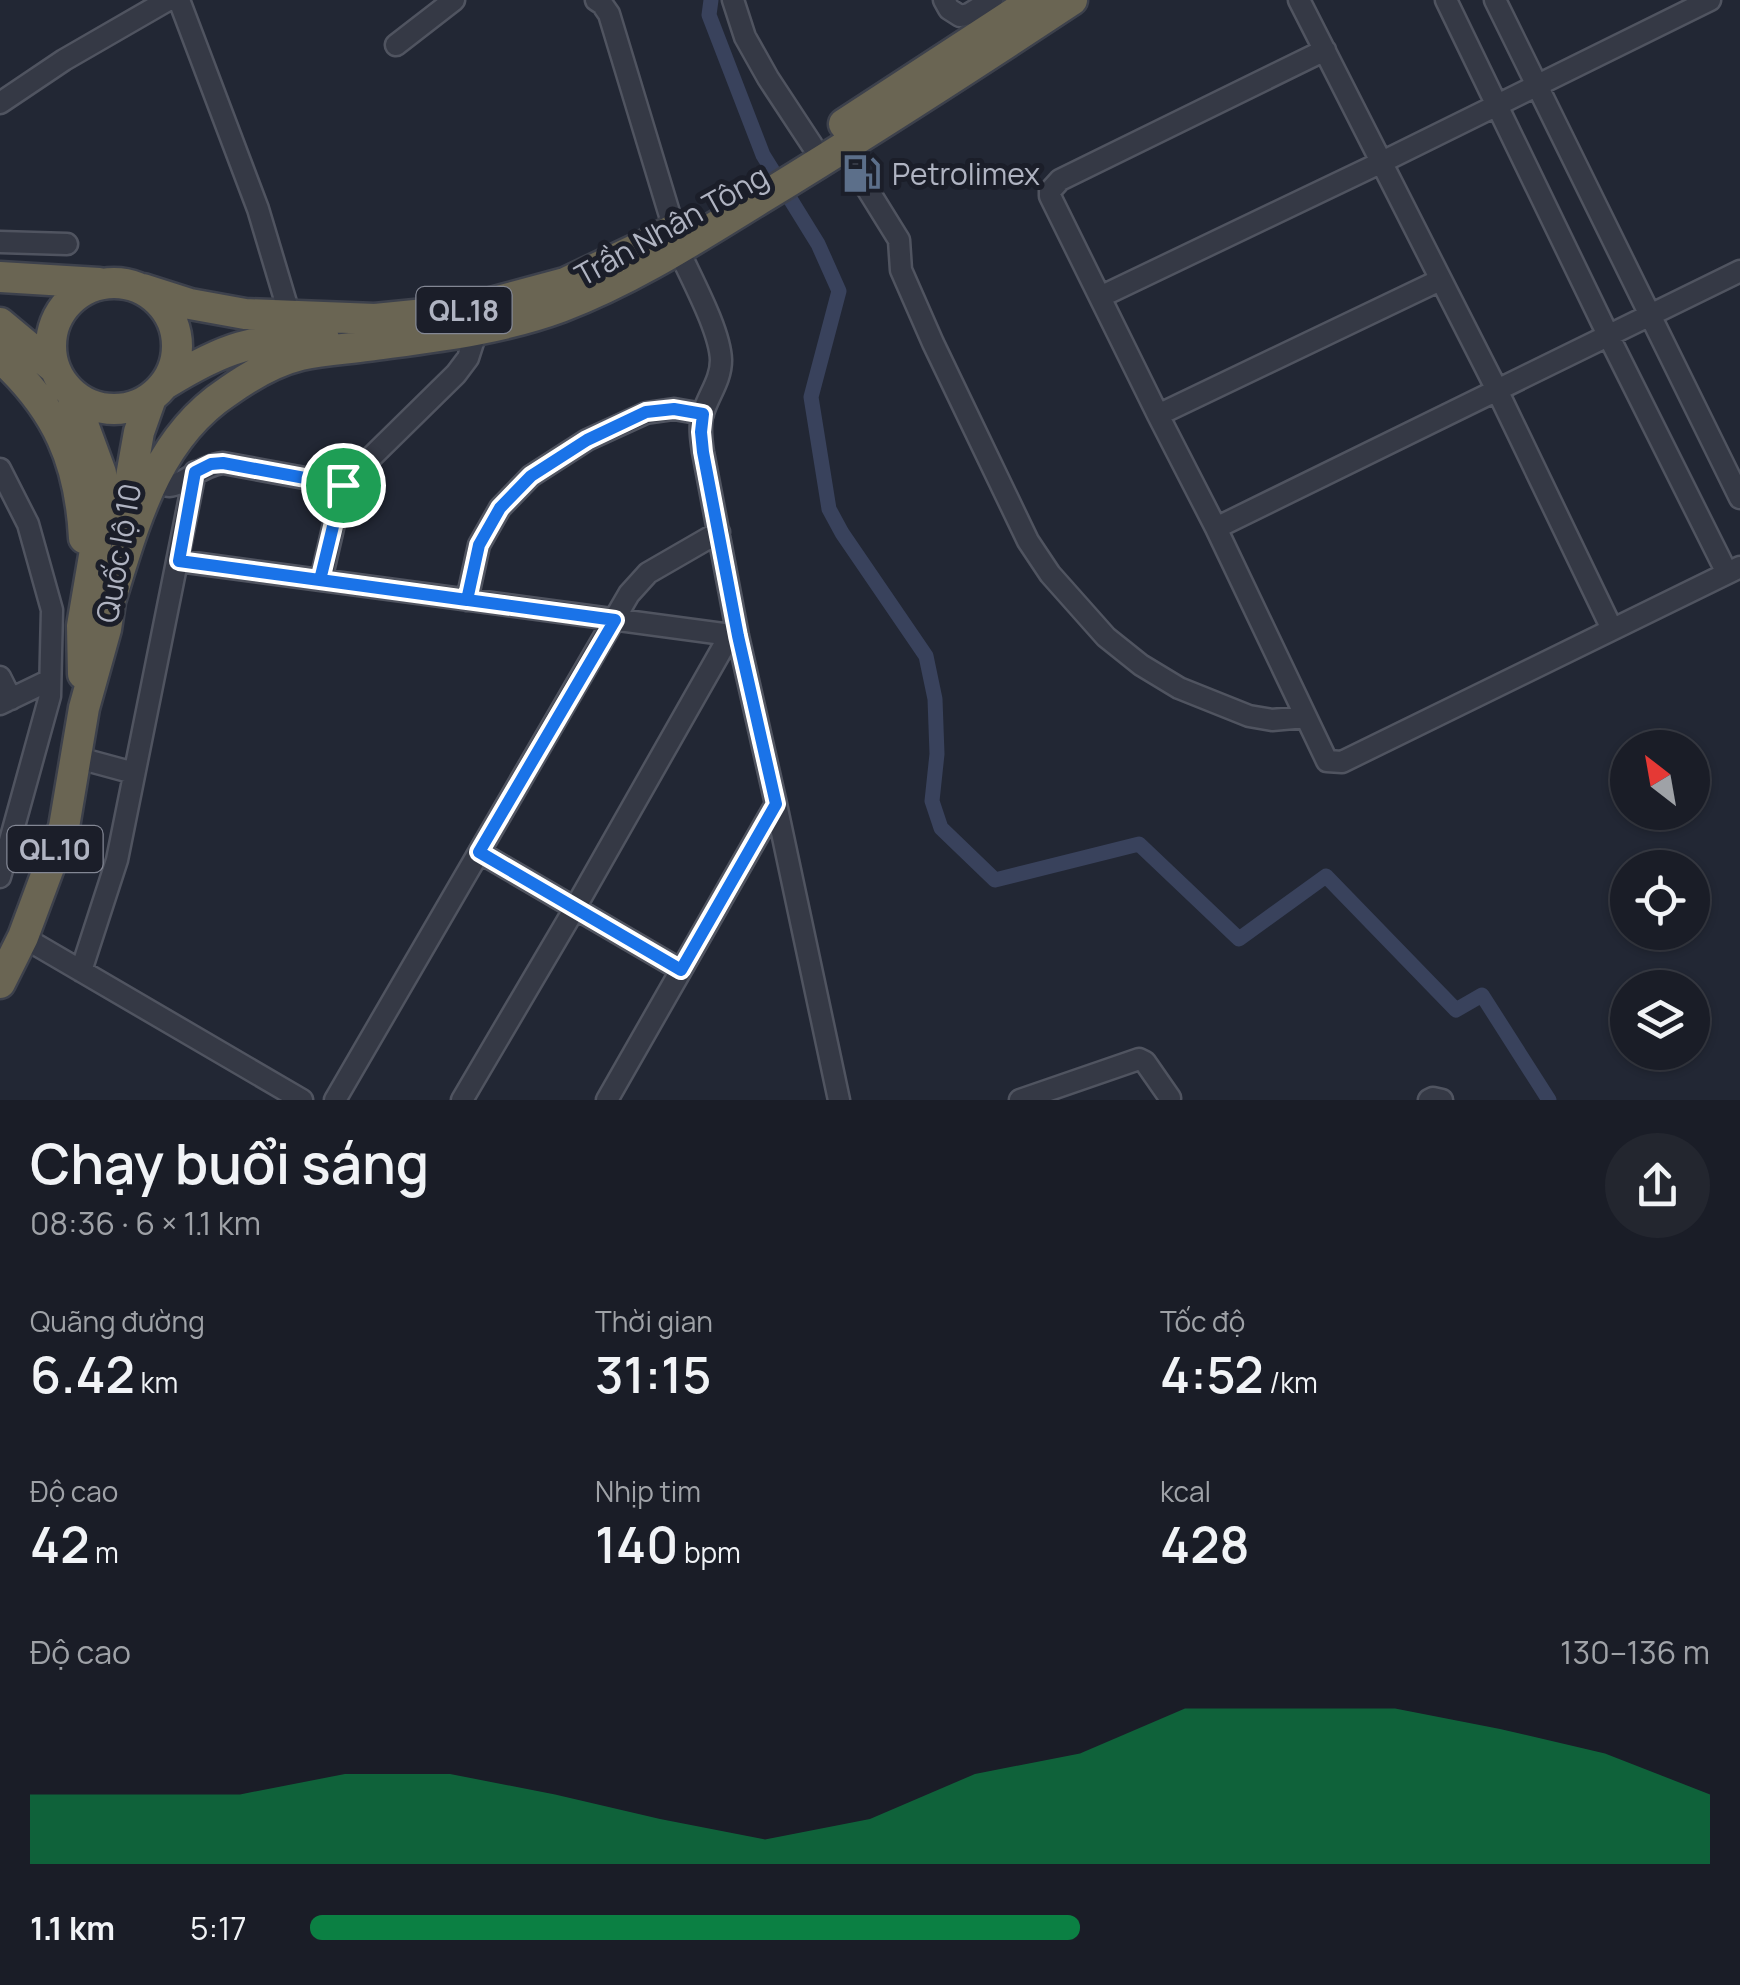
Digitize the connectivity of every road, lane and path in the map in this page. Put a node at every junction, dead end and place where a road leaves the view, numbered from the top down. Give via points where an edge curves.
1 (168, 0) edge
2 (179, 0) edge
3 (454, 0) edge
4 (596, 0) edge
5 (733, 0) edge
6 (944, 0) edge
7 (992, 0) edge
8 (1034, 0) edge
9 (1072, 0) edge
10 (1299, 0) edge
11 (1446, 0) edge
12 (1494, 0) edge
13 (1710, 0) edge
14 (396, 45) dead end
15 (1325, 50) junction
16 (1537, 86) junction
17 (0, 103) edge
18 (1497, 106) junction
19 (827, 147) junction
20 (1382, 162) junction
21 (676, 239) junction
22 (0, 242) edge
23 (67, 244) dead end
24 (1740, 271) edge
25 (0, 277) edge
26 (1440, 280) junction
27 (107, 283) junction
28 (143, 289) junction
29 (1100, 297) junction
30 (1649, 314) junction
31 (290, 316) junction
32 (0, 323) edge
33 (477, 330) junction
34 (1608, 335) junction
35 (408, 341) junction
36 (0, 357) edge
37 (54, 368) junction
38 (1497, 390) junction
39 (158, 391) junction
40 (72, 394) junction
41 (703, 414) junction
42 (1158, 415) junction
43 (0, 470) edge
44 (195, 472) junction
45 (152, 482) junction
46 (343, 485) junction
47 (1740, 498) edge
48 (1216, 528) junction
49 (720, 532) junction
50 (179, 561) junction
51 (1733, 570) edge
52 (320, 580) junction
53 (99, 597) junction
54 (467, 600) junction
55 (615, 620) junction
56 (1612, 629) junction
57 (734, 636) junction
58 (0, 677) edge
59 (50, 680) junction
60 (6, 701) edge
61 (1305, 717) junction
62 (75, 757) junction
63 (134, 773) junction
64 (776, 804) junction
65 (479, 852) junction
66 (0, 876) edge
67 (575, 908) junction
68 (23, 937) junction
69 (80, 970) junction
70 (681, 970) junction
71 (0, 983) edge
72 (1060, 1094) edge
73 (1170, 1098) edge
74 (302, 1100) edge
75 (335, 1100) edge
76 (462, 1100) edge
77 (607, 1100) edge
78 (839, 1100) edge
79 (1020, 1100) edge
80 (1428, 1100) edge
81 (1442, 1100) edge

1 - 17 street
2 - 31 street via 258,209
3 - 14 street
4 - 21 street via 609,14
5 - 19 street via 768,78
6 - 7 street via 960,16
8 - 19 highway, QL.18
9 - 19 highway, QL.18 via 909,108
10 - 15 street
11 - 18 street
12 - 16 street
13 - 16 street
15 - 20 street
15 - 29 street via 1056,184 1050,196
16 - 18 street
16 - 30 street
18 - 20 street
18 - 34 street
19 - 21 highway, Trần Nhân Tông / QL.18
19 - 61 street via 899,240 902,270 932,343 1050,574 1106,638 1178,688 1249,716
20 - 26 street
20 - 29 street
21 - 31 highway, Trần Nhân Tông / QL.18 via 648,244 565,283 465,310 375,319
21 - 33 highway, Trần Nhân Tông / QL.18 via 641,271 530,318
21 - 41 street via 718,339 718,382
22 - 23 street
24 - 30 street
25 - 27 highway
26 - 38 street
26 - 42 street
27 - 28 highway
27 - 37 highway via 72,298 60,313 52,330
28 - 31 highway, Trần Nhân Tông / QL.18 via 190,304
28 - 39 highway via 169,314 176,332 174,368
29 - 42 street
30 - 34 street
30 - 47 street
32 - 37 highway
33 - 35 highway, Trần Nhân Tông / QL.18
33 - 46 street via 456,374
34 - 38 street
34 - 51 street
35 - 39 highway, Trần Nhân Tông via 248,343 203,360
35 - 45 highway, Trần Nhân Tông via 302,355 228,390 170,447
36 - 53 highway, Quốc lộ 10 via 25,380 68,450
37 - 40 highway
38 - 48 street
38 - 56 street
39 - 40 highway via 119,410
39 - 53 highway, Quốc lộ 10 / QL.10 via 140,432
40 - 53 highway, Quốc lộ 10 / QL.10 via 101,473
41 - 49 street via 703,452
41 - 54 street via 646,412 531,476 500,508 479,545
42 - 48 street
43 - 59 street via 28,524 52,610
44 - 45 street via 167,486
44 - 46 street via 223,463
44 - 50 street
45 - 53 highway, Trần Nhân Tông
46 - 52 street
48 - 61 street
49 - 55 street via 648,573
49 - 57 street
50 - 52 street
50 - 63 street
51 - 56 street
52 - 54 street
53 - 62 highway, Quốc lộ 10 / QL.10 via 106,629
54 - 55 street
55 - 57 street
55 - 65 street
56 - 61 street via 1342,762 1327,761
57 - 64 street
57 - 67 street
58 - 60 street
59 - 60 street
59 - 66 street
62 - 63 street
62 - 68 highway, Quốc lộ 10 / QL.10 via 64,827
63 - 69 street via 117,860
64 - 70 street
64 - 78 street
65 - 67 street
65 - 75 street
67 - 70 street
67 - 76 street
68 - 69 street
68 - 71 highway, Quốc lộ 10 / QL.10
69 - 74 street
70 - 77 street
72 - 73 street via 1139,1059
72 - 79 street
80 - 81 street

